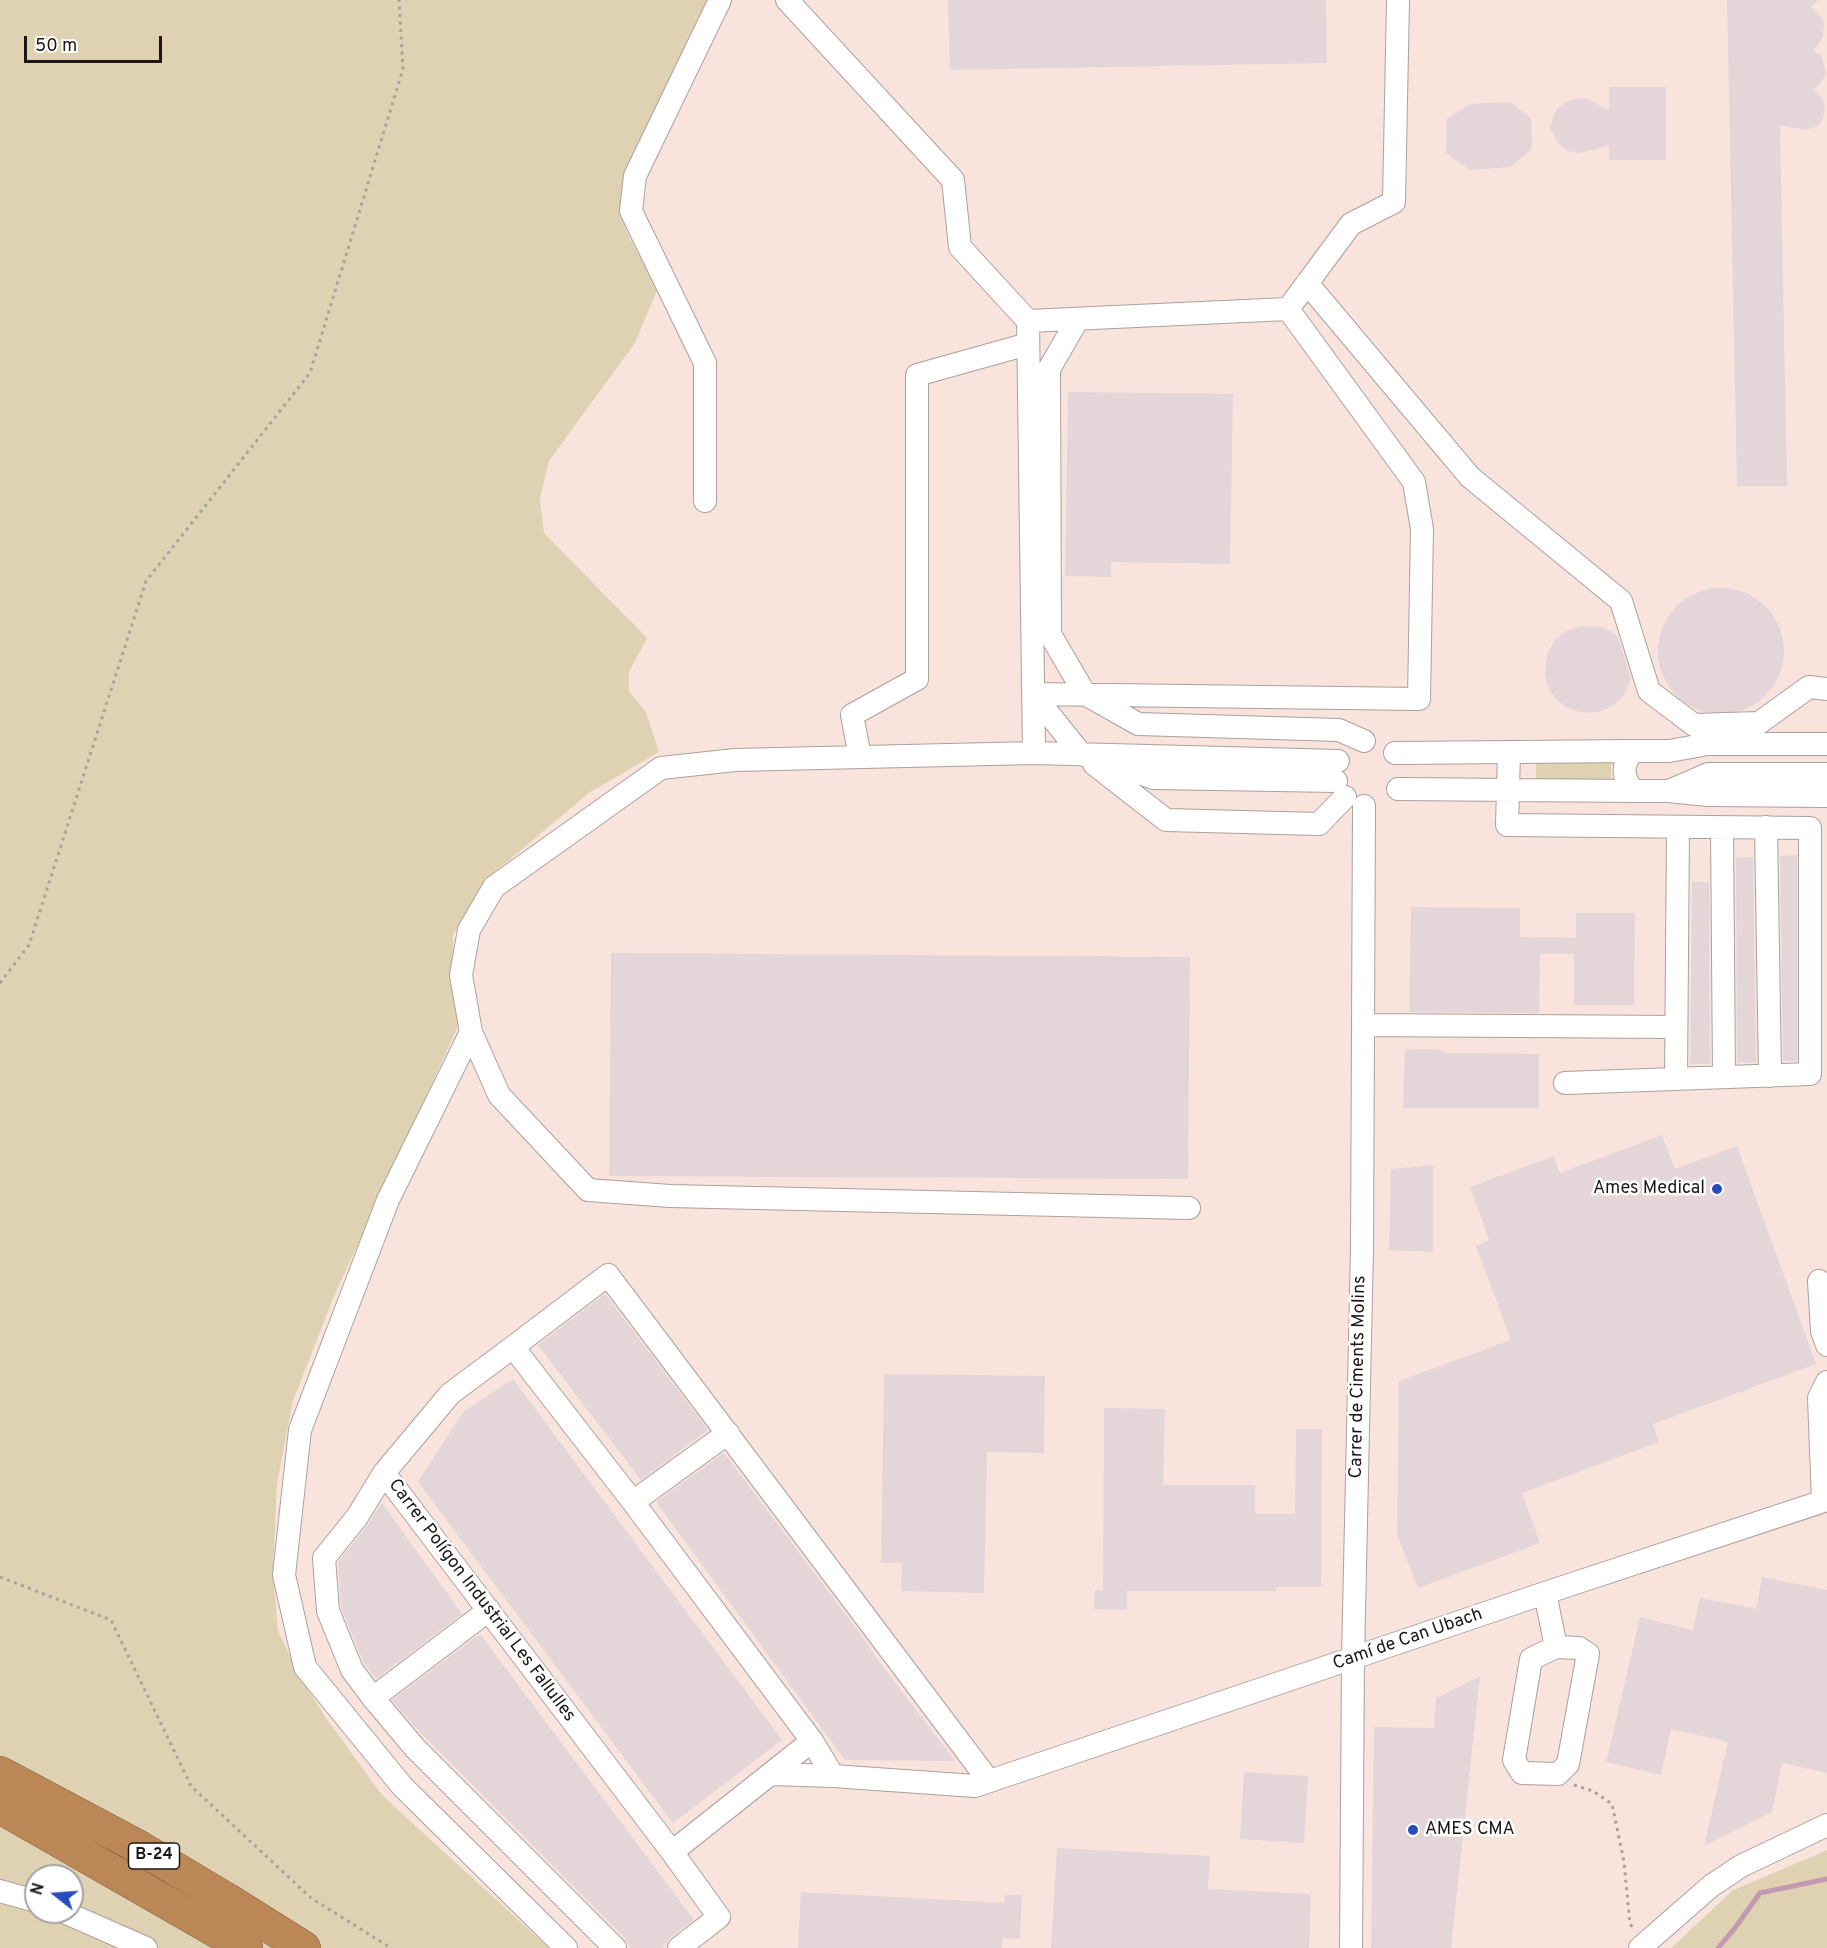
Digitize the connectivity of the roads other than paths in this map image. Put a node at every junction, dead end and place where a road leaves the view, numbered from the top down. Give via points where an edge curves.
1 (720, 0) edge
2 (787, 0) edge
3 (1398, 0) edge
4 (1307, 283) junction
5 (1288, 309) junction
6 (1078, 319) junction
7 (1028, 321) junction
8 (1028, 344) junction
9 (705, 501) dead end
10 (1827, 689) edge
11 (1033, 694) junction
12 (1085, 694) junction
13 (1364, 741) junction
14 (1827, 744) edge
15 (1634, 751) junction
16 (1669, 751) junction
17 (1034, 753) junction
18 (1395, 753) junction
19 (1509, 753) junction
20 (1081, 754) junction
21 (860, 757) junction
22 (1827, 764) edge
23 (1827, 774) edge
24 (1346, 786) junction
25 (1398, 789) junction
26 (1507, 789) junction
27 (1634, 791) junction
28 (1668, 791) junction
29 (1827, 796) edge
30 (1766, 827) junction
31 (1678, 828) junction
32 (1722, 828) junction
33 (1363, 1025) junction
34 (1676, 1027) junction
35 (471, 1032) junction
36 (1770, 1076) junction
37 (1724, 1077) junction
38 (1676, 1079) junction
39 (1565, 1083) dead end
40 (1189, 1208) dead end
41 (1819, 1281) dead end
42 (1827, 1345) edge
43 (513, 1347) junction
44 (1827, 1382) edge
45 (728, 1432) junction
46 (384, 1473) junction
47 (1825, 1501) edge
48 (633, 1502) junction
49 (1545, 1593) junction
50 (489, 1610) junction
51 (1556, 1647) junction
52 (1353, 1658) junction
53 (373, 1698) junction
54 (812, 1741) junction
55 (0, 1773) edge
56 (771, 1774) junction
57 (833, 1776) junction
58 (989, 1781) junction
59 (0, 1807) edge
60 (1827, 1825) edge
61 (672, 1852) junction
62 (0, 1891) edge
63 (24, 1898) edge
64 (84, 1921) edge
65 (1642, 1946) edge
66 (146, 1948) edge
67 (246, 1948) edge
68 (304, 1948) edge
69 (566, 1948) edge
70 (615, 1948) edge
71 (679, 1948) edge
72 (1351, 1948) edge

1 - 9 street via 635,176 631,211 705,363
2 - 7 street via 953,180 960,247
3 - 4 street via 1394,202 1351,224
4 - 5 street
4 - 10 street via 1470,477 1622,601 1649,691 1694,725 1760,723 1809,687
5 - 6 street
5 - 12 street via 1414,482 1422,529 1419,699
6 - 7 street
6 - 12 street via 1049,369 1050,634
7 - 8 street
8 - 11 street
8 - 21 street via 917,375 917,679 852,715
11 - 12 street
11 - 17 street
11 - 20 street
12 - 13 street via 1138,724 1339,730
13 - 18 street via 1375,741
13 - 24 street via 1343,752
14 - 16 street via 1708,744
15 - 16 street
15 - 19 street
15 - 27 street via 1624,770
16 - 22 street via 1708,763
17 - 20 street
17 - 21 street
18 - 19 street
18 - 25 street via 1402,773
19 - 26 street
20 - 24 street
20 - 24 street via 1166,820 1319,824
21 - 35 street via 735,760 661,768 494,887 470,930 461,975
23 - 28 street via 1708,774
24 - 25 street via 1375,806 1386,802
24 - 33 street, Carrer de Ciments Molins
25 - 26 street
26 - 27 street
26 - 31 street via 1507,825
27 - 28 street
28 - 29 street
30 - 32 street
30 - 36 street
30 - 36 street via 1810,828 1810,1074
31 - 32 street
31 - 34 street
32 - 37 street
33 - 34 street
33 - 52 street, Carrer de Ciments Molins
34 - 38 street
35 - 40 street via 499,1095 588,1190 670,1196
35 - 69 street via 388,1200 300,1430 284,1575 305,1667 402,1786
36 - 37 street
37 - 38 street
38 - 39 street
41 - 42 street via 1822,1331
43 - 45 street, Carrer Polígon Industrial Les Fallulles via 608,1275
43 - 46 street, Carrer Polígon Industrial Les Fallulles via 450,1394
43 - 48 street
44 - 47 street via 1819,1398
45 - 48 street
45 - 58 street
46 - 50 street, Carrer Polígon Industrial Les Fallulles
46 - 53 street via 357,1517 324,1558 328,1611 352,1670
47 - 49 street, Camí de Can Ubach
48 - 54 street
49 - 51 street
49 - 52 street, Camí de Can Ubach
50 - 53 street
50 - 61 street, Carrer Polígon Industrial Les Fallulles
51 - 51 street via 1532,1659 1514,1760 1522,1773 1558,1774 1568,1764 1588,1654 1579,1648
52 - 58 street, Camí de Can Ubach
52 - 72 street, Carrer de Ciments Molins
53 - 70 street via 415,1748
54 - 56 street
54 - 57 street
55 - 68 highway, B-24 via 139,1848
56 - 57 street
56 - 61 street
57 - 58 street via 975,1786
59 - 67 highway, B-24
60 - 65 street via 1741,1866 1711,1886
61 - 71 street, Carrer Polígon Industrial Les Fallulles via 718,1917
62 - 63 street
64 - 66 street

